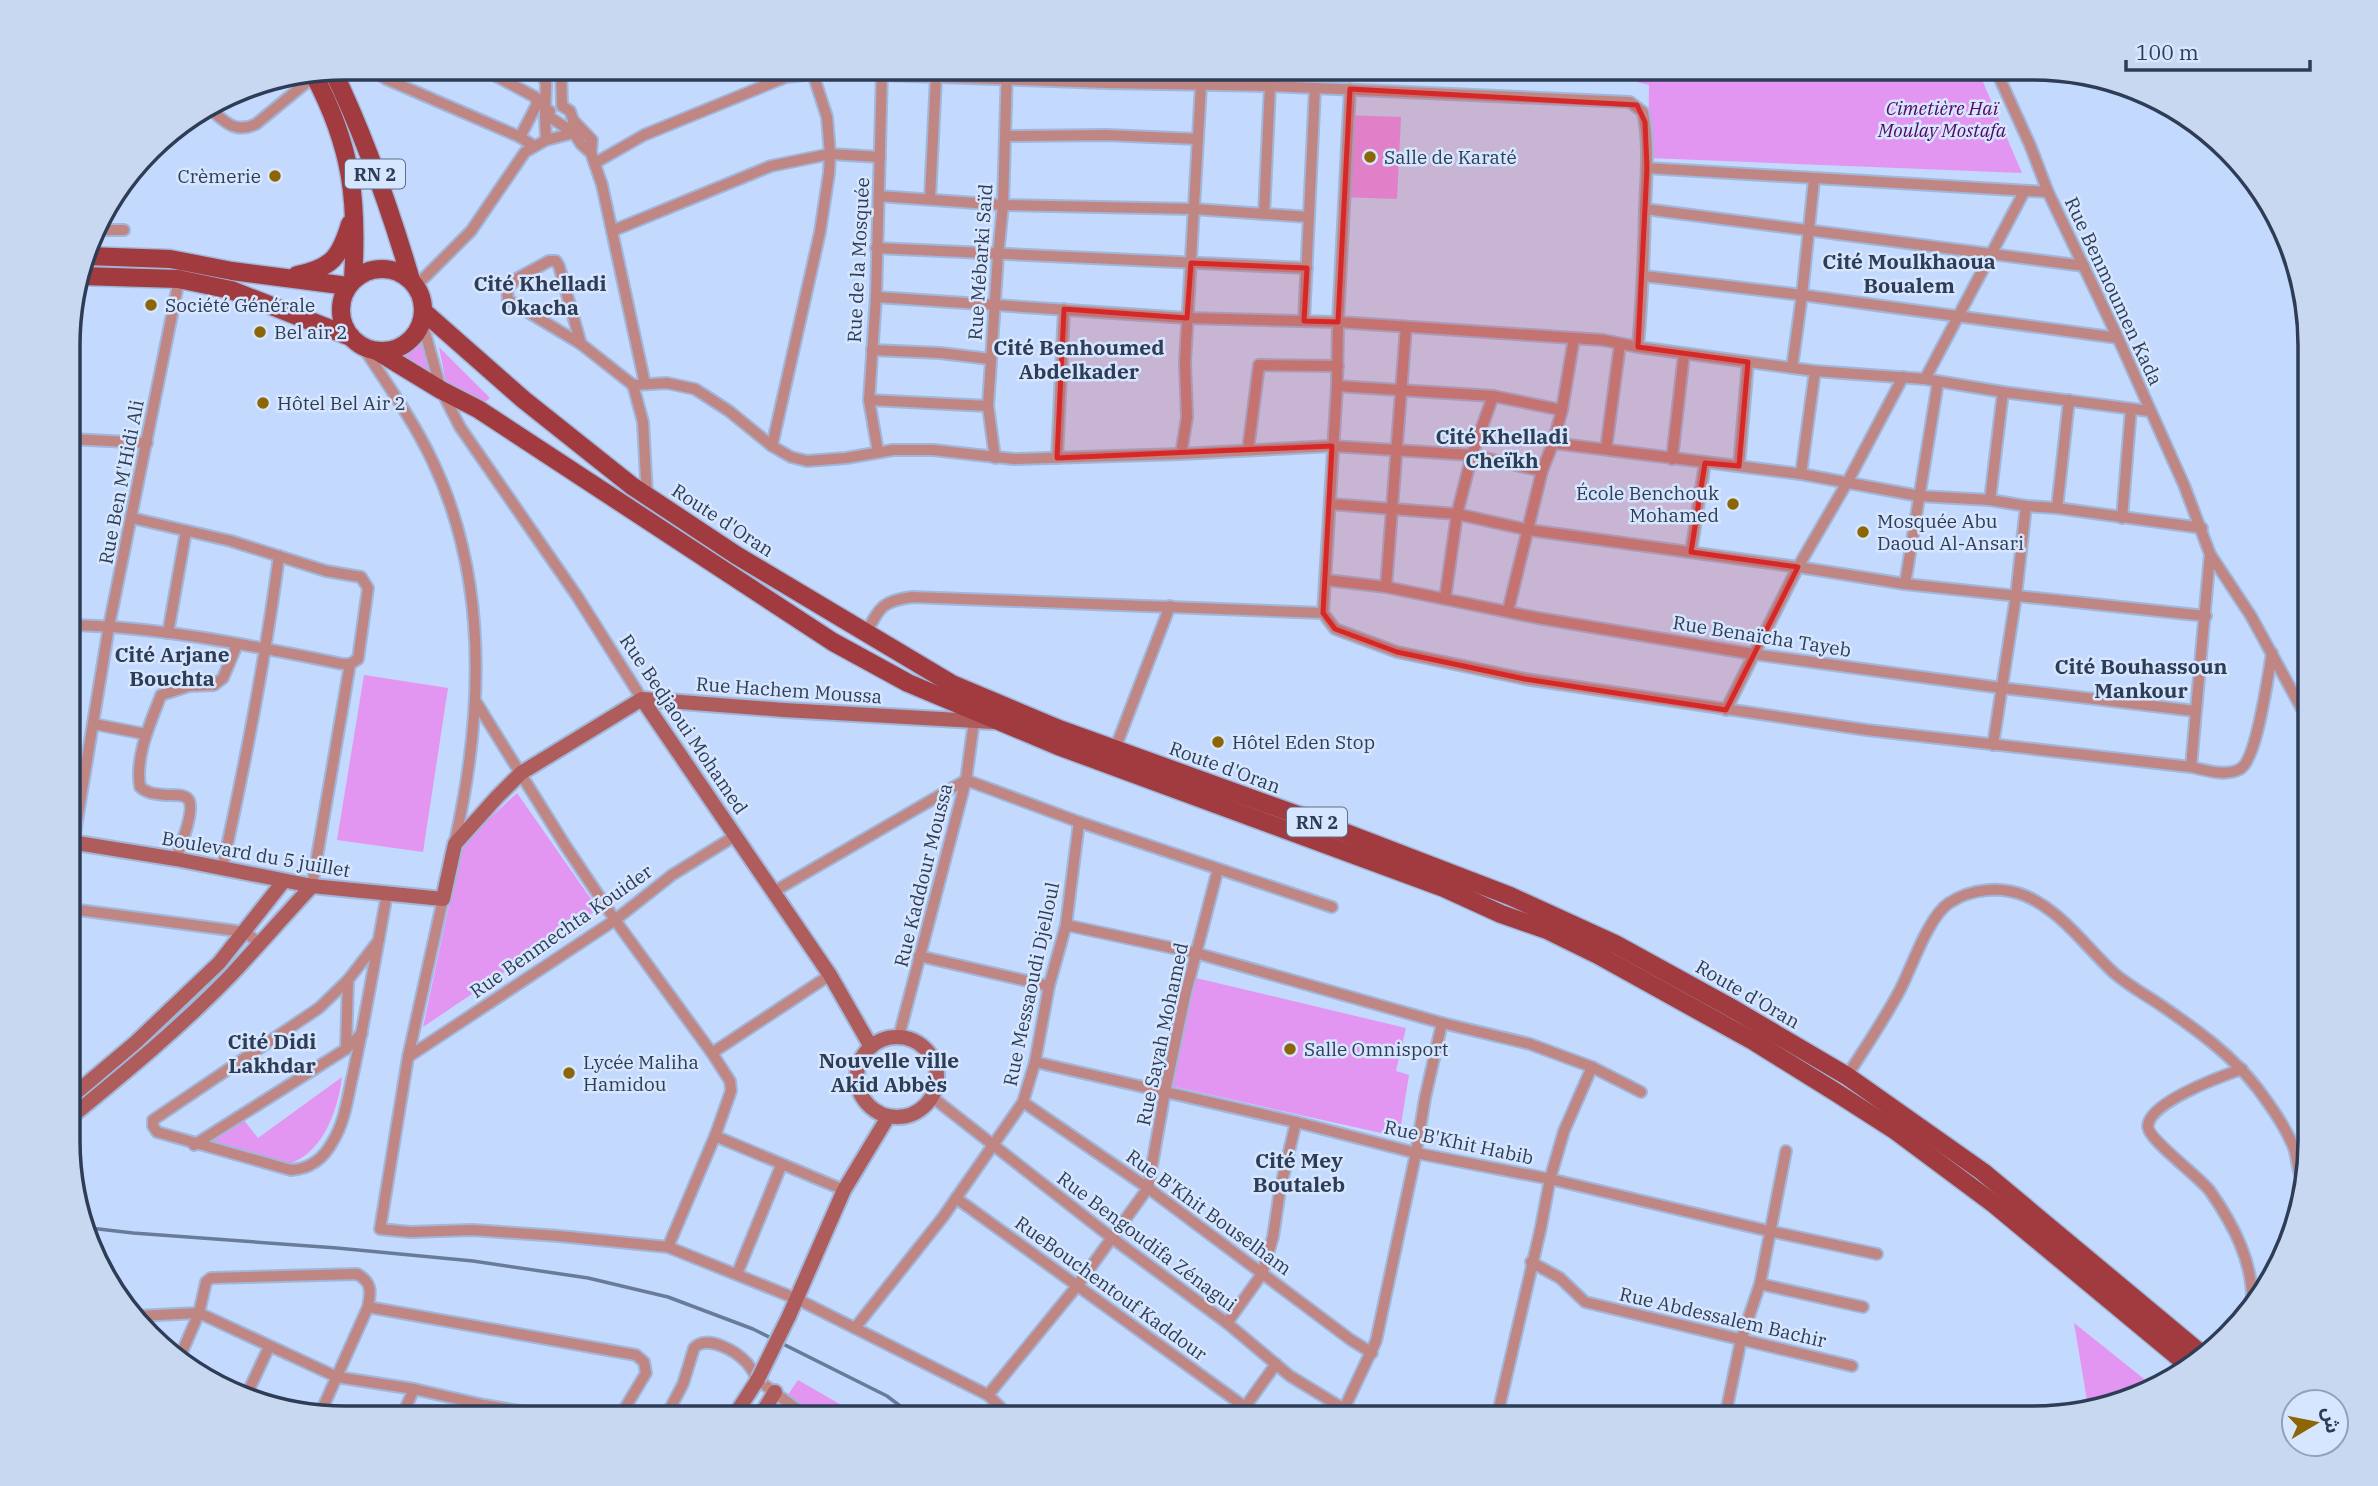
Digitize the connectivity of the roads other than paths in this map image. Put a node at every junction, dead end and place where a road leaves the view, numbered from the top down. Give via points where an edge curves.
1 (337, 80) edge
2 (388, 80) edge
3 (503, 80) edge
4 (544, 80) edge
5 (561, 80) edge
6 (779, 80) edge
7 (815, 80) edge
8 (882, 80) edge
9 (936, 80) edge
10 (1007, 80) edge
11 (1123, 80) edge
12 (1201, 80) edge
13 (2000, 80) edge
14 (318, 82) edge
15 (304, 84) edge
16 (1201, 84) junction
17 (1270, 86) junction
18 (1315, 88) junction
19 (1350, 89) junction
20 (562, 106) junction
21 (217, 114) edge
22 (545, 114) junction
23 (573, 120) junction
24 (574, 132) junction
25 (1006, 136) junction
26 (520, 137) junction
27 (1198, 139) junction
28 (545, 140) junction
29 (534, 146) junction
30 (830, 154) junction
31 (880, 157) junction
32 (593, 158) junction
33 (1647, 168) junction
34 (1814, 180) junction
35 (2024, 192) junction
36 (2048, 192) junction
37 (879, 195) junction
38 (930, 198) junction
39 (1003, 205) junction
40 (355, 207) junction
41 (1194, 209) junction
42 (1645, 209) junction
43 (1264, 214) junction
44 (1309, 217) junction
45 (1810, 229) junction
46 (107, 230) edge
47 (124, 230) dead end
48 (612, 231) junction
49 (876, 248) junction
50 (1991, 253) junction
51 (998, 255) junction
52 (96, 256) edge
53 (184, 261) junction
54 (1191, 263) junction
55 (2084, 266) junction
56 (1307, 268) junction
57 (90, 276) edge
58 (287, 276) junction
59 (1644, 276) junction
60 (178, 279) junction
61 (351, 283) junction
62 (414, 283) junction
63 (1802, 295) junction
64 (876, 297) junction
65 (994, 304) junction
66 (1064, 309) junction
67 (1957, 316) junction
68 (423, 317) junction
69 (1187, 318) junction
70 (1304, 321) junction
71 (1338, 322) junction
72 (1406, 327) junction
73 (1574, 338) junction
74 (2118, 338) junction
75 (581, 344) junction
76 (1620, 344) junction
77 (363, 345) junction
78 (1638, 346) junction
79 (872, 350) junction
80 (1684, 354) junction
81 (990, 359) junction
82 (1748, 362) junction
83 (1338, 366) junction
84 (1791, 368) junction
85 (1815, 371) junction
86 (1903, 377) junction
87 (1925, 379) junction
88 (1938, 382) junction
89 (645, 384) junction
90 (633, 385) junction
91 (1337, 386) junction
92 (441, 390) junction
93 (1401, 390) junction
94 (2003, 392) junction
95 (1493, 397) junction
96 (869, 400) junction
97 (2069, 400) junction
98 (988, 406) junction
99 (1562, 410) junction
100 (2131, 410) junction
101 (2149, 411) junction
102 (80, 439) edge
103 (147, 443) junction
104 (1553, 443) junction
105 (772, 446) junction
106 (1332, 446) junction
107 (1606, 449) junction
108 (1248, 450) junction
109 (1396, 451) junction
110 (878, 452) junction
111 (1181, 454) junction
112 (1472, 455) junction
113 (995, 458) junction
114 (1057, 458) junction
115 (1672, 459) junction
116 (1705, 463) junction
117 (1739, 466) junction
118 (1542, 471) junction
119 (1801, 474) junction
120 (1848, 481) junction
121 (647, 496) junction
122 (1919, 496) junction
123 (1990, 500) junction
124 (1330, 504) junction
125 (2026, 506) junction
126 (1392, 508) junction
127 (2057, 508) junction
128 (1457, 514) junction
129 (132, 518) junction
130 (2122, 518) junction
131 (2202, 528) junction
132 (1529, 530) junction
133 (186, 531) junction
134 (1691, 552) junction
135 (2210, 554) junction
136 (279, 556) junction
137 (1798, 567) junction
138 (1327, 580) junction
139 (1905, 584) junction
140 (1386, 587) junction
141 (2016, 596) junction
142 (1445, 598) junction
143 (1170, 606) junction
144 (1508, 611) junction
145 (1323, 612) junction
146 (2206, 616) junction
147 (80, 625) edge
148 (109, 626) junction
149 (168, 633) junction
150 (866, 633) junction
151 (237, 645) junction
152 (267, 649) junction
153 (2272, 653) junction
154 (1753, 654) junction
155 (350, 664) junction
156 (2001, 688) junction
157 (642, 699) junction
158 (2298, 701) edge
159 (476, 702) junction
160 (1726, 710) junction
161 (2195, 710) junction
162 (974, 721) junction
163 (1005, 723) junction
164 (94, 724) junction
165 (145, 734) junction
166 (1993, 745) junction
167 (1115, 749) junction
168 (2191, 767) junction
169 (521, 773) junction
170 (966, 780) junction
171 (80, 799) edge
172 (1079, 822) junction
173 (735, 836) junction
174 (455, 844) junction
175 (80, 848) edge
176 (176, 859) junction
177 (222, 869) junction
178 (1219, 869) junction
179 (283, 882) junction
180 (312, 886) junction
181 (773, 892) junction
182 (387, 894) junction
183 (443, 899) junction
184 (1332, 907) dead end
185 (80, 910) edge
186 (615, 920) junction
187 (1066, 925) junction
188 (245, 932) junction
189 (379, 940) junction
190 (258, 943) junction
191 (1196, 953) junction
192 (919, 956) junction
193 (830, 975) junction
194 (348, 980) junction
195 (1049, 985) junction
196 (1442, 1023) junction
197 (362, 1033) junction
198 (899, 1036) junction
199 (870, 1045) junction
200 (346, 1049) junction
201 (712, 1053) junction
202 (408, 1057) junction
203 (1035, 1062) junction
204 (1592, 1067) junction
205 (2242, 1069) junction
206 (1847, 1076) junction
207 (80, 1089) edge
208 (1165, 1092) junction
209 (1641, 1092) dead end
210 (932, 1097) junction
211 (1023, 1102) junction
212 (80, 1110) edge
213 (888, 1117) junction
214 (1296, 1122) junction
215 (715, 1136) junction
216 (194, 1144) junction
217 (995, 1146) junction
218 (1786, 1151) dead end
219 (1416, 1153) junction
220 (2297, 1162) edge
221 (781, 1166) junction
222 (1550, 1179) junction
223 (1148, 1188) junction
224 (844, 1190) junction
225 (956, 1198) junction
226 (1769, 1231) junction
227 (1112, 1238) junction
228 (668, 1247) junction
229 (1877, 1254) dead end
230 (1531, 1262) junction
231 (737, 1274) junction
232 (1262, 1274) junction
233 (1760, 1284) junction
234 (1077, 1286) junction
235 (2251, 1291) edge
236 (797, 1299) junction
237 (368, 1307) junction
238 (1863, 1307) dead end
239 (198, 1312) junction
240 (146, 1315) edge
241 (1227, 1323) junction
242 (855, 1328) junction
243 (1741, 1340) junction
244 (269, 1347) junction
245 (2196, 1349) edge
246 (183, 1350) edge
247 (1372, 1353) junction
248 (2182, 1360) edge
249 (1276, 1364) junction
250 (1852, 1366) dead end
251 (337, 1377) junction
252 (758, 1379) junction
253 (250, 1387) edge
254 (414, 1389) junction
255 (775, 1392) junction
256 (988, 1395) junction
257 (324, 1405) edge
258 (484, 1405) joint
259 (406, 1406) edge
260 (490, 1406) edge
261 (626, 1406) edge
262 (671, 1406) edge
263 (741, 1406) edge
264 (766, 1406) edge
265 (793, 1406) edge
266 (999, 1406) edge
267 (1236, 1406) edge
268 (1248, 1406) edge
269 (1333, 1406) edge
270 (1346, 1406) edge
271 (1499, 1406) edge
272 (1727, 1406) edge

1 - 62 main road, RN 2
2 - 26 street
3 - 26 street via 537,98
4 - 22 street
5 - 20 street
6 - 32 street
7 - 30 street via 827,117
8 - 31 street, Rue de la Mosquée
9 - 38 street
10 - 25 street, Rue Mébarki Saïd
11 - 16 street
12 - 16 street
13 - 36 street, Rue Benmoumen Kada
14 - 40 main road, RN 2 via 337,124
15 - 21 street via 246,129
16 - 17 street
16 - 27 street
17 - 18 street
17 - 43 street
18 - 19 street
18 - 44 street
19 - 33 street via 1630,102 1643,112
19 - 71 street
20 - 22 street
20 - 23 street
22 - 24 street
22 - 28 street
23 - 24 street
23 - 32 street via 592,140
24 - 28 street
24 - 32 street
25 - 27 street
25 - 39 street, Rue Mébarki Saïd
26 - 29 street
27 - 41 street
28 - 29 street
29 - 62 street via 520,158 471,231
30 - 31 street
30 - 48 street via 752,173
30 - 105 street via 820,232
31 - 37 street, Rue de la Mosquée
32 - 48 street
33 - 34 street
33 - 42 street
34 - 35 street
34 - 45 street
35 - 36 street
35 - 50 street
36 - 55 street, Rue Benmoumen Kada
37 - 38 street
37 - 49 street, Rue de la Mosquée
38 - 39 street
39 - 41 street
39 - 51 street, Rue Mébarki Saïd
40 - 58 main road via 334,259 319,270
40 - 61 main road, RN 2
41 - 43 street
41 - 54 street
42 - 45 street
42 - 59 street
43 - 44 street
44 - 56 street
45 - 50 street
45 - 63 street
46 - 47 street
48 - 89 street
49 - 51 street
49 - 64 street, Rue de la Mosquée
50 - 55 street
50 - 67 street
51 - 54 street
51 - 65 street, Rue Mébarki Saïd
52 - 53 main road
53 - 58 main road
53 - 60 street, Rue Ben M'Hidi Ali
54 - 56 street
54 - 69 street
55 - 74 street, Rue Benmoumen Kada
56 - 70 street
57 - 60 main road
58 - 61 main road
59 - 63 street
59 - 78 street
60 - 77 main road via 231,290
60 - 103 street, Rue Ben M'Hidi Ali
61 - 62 main road via 382,268
61 - 77 main road via 343,296 341,317
62 - 68 main road via 421,295
63 - 67 street
63 - 84 street
64 - 65 street
64 - 79 street, Rue de la Mosquée
65 - 66 street
65 - 81 street, Rue Mébarki Saïd
66 - 69 street
66 - 114 street
67 - 74 street
67 - 87 street
68 - 77 main road via 412,340 401,347 390,351
68 - 92 street, Rue Bedjaoui Mohamed
68 - 121 main road, Route d'Oran / RN 2
69 - 70 street
69 - 111 street via 1187,417
70 - 71 street
71 - 72 street
71 - 83 street
72 - 73 street
72 - 93 street
73 - 76 street
73 - 99 street
74 - 101 street, Rue Benmoumen Kada
75 - 75 street via 513,305 507,288 556,261
75 - 90 street
76 - 78 street
76 - 107 street
77 - 92 main road, RN 2
77 - 159 street via 433,462 457,528 472,605
78 - 80 street
79 - 81 street
79 - 96 street, Rue de la Mosquée
80 - 82 street
80 - 115 street
81 - 98 street, Rue Mébarki Saïd
82 - 84 street
82 - 117 street
83 - 91 street
83 - 108 street via 1259,365
84 - 85 street
85 - 86 street
85 - 119 street
86 - 87 street
86 - 120 street
87 - 88 street
88 - 94 street
88 - 122 street
89 - 90 street
89 - 105 street via 695,389
90 - 121 street via 643,422
91 - 93 street
91 - 106 street
92 - 157 street, Rue Bedjaoui Mohamed via 460,427
92 - 163 main road, Route d'Oran / RN 2 via 478,409 833,642 908,683
93 - 95 street
93 - 109 street
94 - 97 street
94 - 123 street
95 - 99 street
95 - 112 street
96 - 98 street
96 - 110 street, Rue de la Mosquée
97 - 100 street
97 - 127 street
98 - 113 street, Rue Mébarki Saïd
99 - 104 street
100 - 101 street
100 - 130 street
101 - 131 street, Rue Benmoumen Kada
102 - 103 street
103 - 129 street, Rue Ben M'Hidi Ali
104 - 107 street
104 - 118 street
105 - 110 street via 807,461
106 - 108 street
106 - 109 street
106 - 124 street
107 - 115 street
108 - 111 street
109 - 112 street
109 - 126 street
110 - 113 street via 933,450
111 - 114 street
112 - 118 street
112 - 128 street
113 - 114 street
115 - 116 street
116 - 117 street
116 - 134 street
117 - 119 street
118 - 132 street
119 - 120 street
120 - 122 street
120 - 137 street
121 - 150 main road, Route d'Oran / RN 2
122 - 123 street
122 - 139 street
123 - 125 street
124 - 126 street
124 - 138 street
125 - 127 street
125 - 141 street
126 - 128 street
126 - 140 street
127 - 130 street
128 - 132 street
128 - 142 street
129 - 133 street
129 - 148 street, Rue Ben M'Hidi Ali
130 - 131 street
131 - 135 street, Rue Benmoumen Kada
132 - 134 street
132 - 144 street
133 - 136 street
133 - 149 street
134 - 137 street
135 - 146 street
135 - 153 street
136 - 152 street
136 - 155 street via 366,582 358,659
137 - 139 street
137 - 154 street
138 - 140 street, Rue Benaïcha Tayeb
138 - 145 street
139 - 141 street
140 - 142 street, Rue Benaïcha Tayeb
141 - 146 street
141 - 156 street
142 - 144 street, Rue Benaïcha Tayeb
143 - 145 street
143 - 150 street via 912,597 879,608
143 - 167 street
144 - 154 street, Rue Benaïcha Tayeb
145 - 160 street via 1335,629 1397,652 1525,679
146 - 161 street
147 - 148 street
148 - 149 street
148 - 164 street, Rue Ben M'Hidi Ali
149 - 151 street
150 - 167 main road, Route d'Oran / RN 2 via 952,684
151 - 152 street
151 - 165 street via 223,678 214,685 189,686 161,695
152 - 155 street
152 - 177 street
153 - 158 street
153 - 168 street via 2247,763 2230,772
154 - 156 street, Rue Benaïcha Tayeb
154 - 160 street
155 - 180 street
156 - 161 street, Rue Benaïcha Tayeb
156 - 166 street
157 - 162 street, Rue Hachem Moussa
157 - 169 street
157 - 173 street, Rue Bedjaoui Mohamed
159 - 169 street
159 - 174 street
160 - 166 street
161 - 168 street
162 - 163 street, Rue Hachem Moussa
162 - 170 street, Rue Kaddour Moussa
163 - 248 main road, Route d'Oran / RN 2 via 1444,888 1598,955 1755,1042 1896,1131 1994,1204
164 - 165 street
164 - 171 street, Rue Ben M'Hidi Ali
165 - 176 street via 140,787 151,793 182,796 190,803
166 - 168 street
167 - 206 main road, Route d'Oran / RN 2 via 1510,896 1615,944
169 - 174 street
169 - 186 street
170 - 172 street
170 - 181 street
170 - 192 street, Rue Kaddour Moussa
172 - 178 street
172 - 187 street, Rue Messaoudi Djelloul
173 - 181 street, Rue Bedjaoui Mohamed
173 - 186 street, Rue Benmechta Kouider
174 - 183 street
175 - 176 street, Boulevard du 5 juillet
176 - 177 street, Boulevard du 5 juillet
177 - 179 street, Boulevard du 5 juillet
178 - 184 street
178 - 191 street, Rue Sayah Mohamed
179 - 180 street, Boulevard du 5 juillet
179 - 188 street
180 - 182 street, Boulevard du 5 juillet
180 - 190 street
181 - 193 street, Rue Bedjaoui Mohamed
182 - 183 street, Boulevard du 5 juillet
182 - 189 street
183 - 202 street
185 - 188 street
186 - 201 street
186 - 202 street, Rue Benmechta Kouider
187 - 191 street
187 - 195 street, Rue Messaoudi Djelloul
188 - 190 street
188 - 207 street via 219,963
189 - 194 street
189 - 197 street
190 - 212 street via 186,1018
191 - 196 street
191 - 208 street, Rue Sayah Mohamed
192 - 195 street
192 - 198 street, Rue Kaddour Moussa
193 - 199 street, Rue Bedjaoui Mohamed
193 - 201 street
194 - 200 street
194 - 216 street via 319,1008 153,1120 157,1132
195 - 203 street, Rue Messaoudi Djelloul
196 - 204 street via 1530,1044
196 - 219 street
197 - 200 street
197 - 216 street via 334,1141 305,1169 291,1170
198 - 199 street
198 - 210 street via 922,1045 931,1055 937,1073
199 - 213 street via 857,1065 858,1087 868,1105
200 - 216 street
201 - 215 street via 732,1087
202 - 228 street via 380,1230 472,1230
203 - 208 street, Rue B'Khit Habib
203 - 211 street, Rue Messaoudi Djelloul
204 - 209 street
204 - 222 street via 1564,1131
205 - 206 street via 2189,1024 2115,973 2045,908 2026,896 1986,889 1948,904 1937,917 1901,989
205 - 220 street via 2281,1121
205 - 235 street via 2193,1088 2159,1110 2147,1125 2156,1142 2201,1180 2221,1208 2246,1258
206 - 245 main road, Route d'Oran / RN 2 via 1983,1172
208 - 214 street, Rue B'Khit Habib
208 - 223 street, Rue Sayah Mohamed
210 - 213 street via 912,1115
210 - 217 street, Rue Bengoudifa Zénagui
211 - 217 street, Rue Messaoudi Djelloul
211 - 223 street, Rue B'Khit Bouselham
213 - 224 street
214 - 219 street, Rue B'Khit Habib
214 - 232 street
215 - 221 street
215 - 228 street
217 - 225 street, Rue Messaoudi Djelloul
217 - 227 street, Rue Bengoudifa Zénagui
218 - 226 street
219 - 222 street, Rue B'Khit Habib
219 - 247 street
221 - 224 street
221 - 231 street
222 - 226 street, Rue B'Khit Habib
222 - 230 street
223 - 227 street, Rue Sayah Mohamed
223 - 232 street, Rue B'Khit Bouselham
224 - 236 street
225 - 234 street, RueBouchentouf Kaddour
225 - 242 street, Rue Messaoudi Djelloul
226 - 229 street, Rue B'Khit Habib
226 - 233 street
227 - 234 street, Rue Sayah Mohamed
227 - 241 street, Rue Bengoudifa Zénagui
228 - 231 street
230 - 243 street, Rue Abdessalem Bachir via 1560,1278 1586,1302
230 - 271 street
231 - 236 street
232 - 241 street
232 - 247 street, Rue B'Khit Bouselham
233 - 238 street
233 - 243 street
234 - 256 street, Rue Sayah Mohamed
234 - 267 street, RueBouchentouf Kaddour
236 - 242 street
236 - 252 street, bridge
237 - 239 street via 366,1279 357,1274 328,1273 211,1278
237 - 251 street
237 - 261 street via 636,1355 645,1362 646,1373
239 - 240 street
239 - 244 street
239 - 246 street
241 - 249 street, Rue Bengoudifa Zénagui
242 - 256 street
243 - 250 street, Rue Abdessalem Bachir
243 - 272 street
244 - 251 street
244 - 253 street
247 - 270 street
249 - 268 street
249 - 269 street, Rue Bengoudifa Zénagui
251 - 254 street
251 - 257 street
252 - 255 street
252 - 262 street via 741,1357 718,1344 701,1342 694,1348
252 - 263 street
254 - 258 street
254 - 259 street
255 - 264 street
255 - 265 street
256 - 266 street
258 - 260 street

